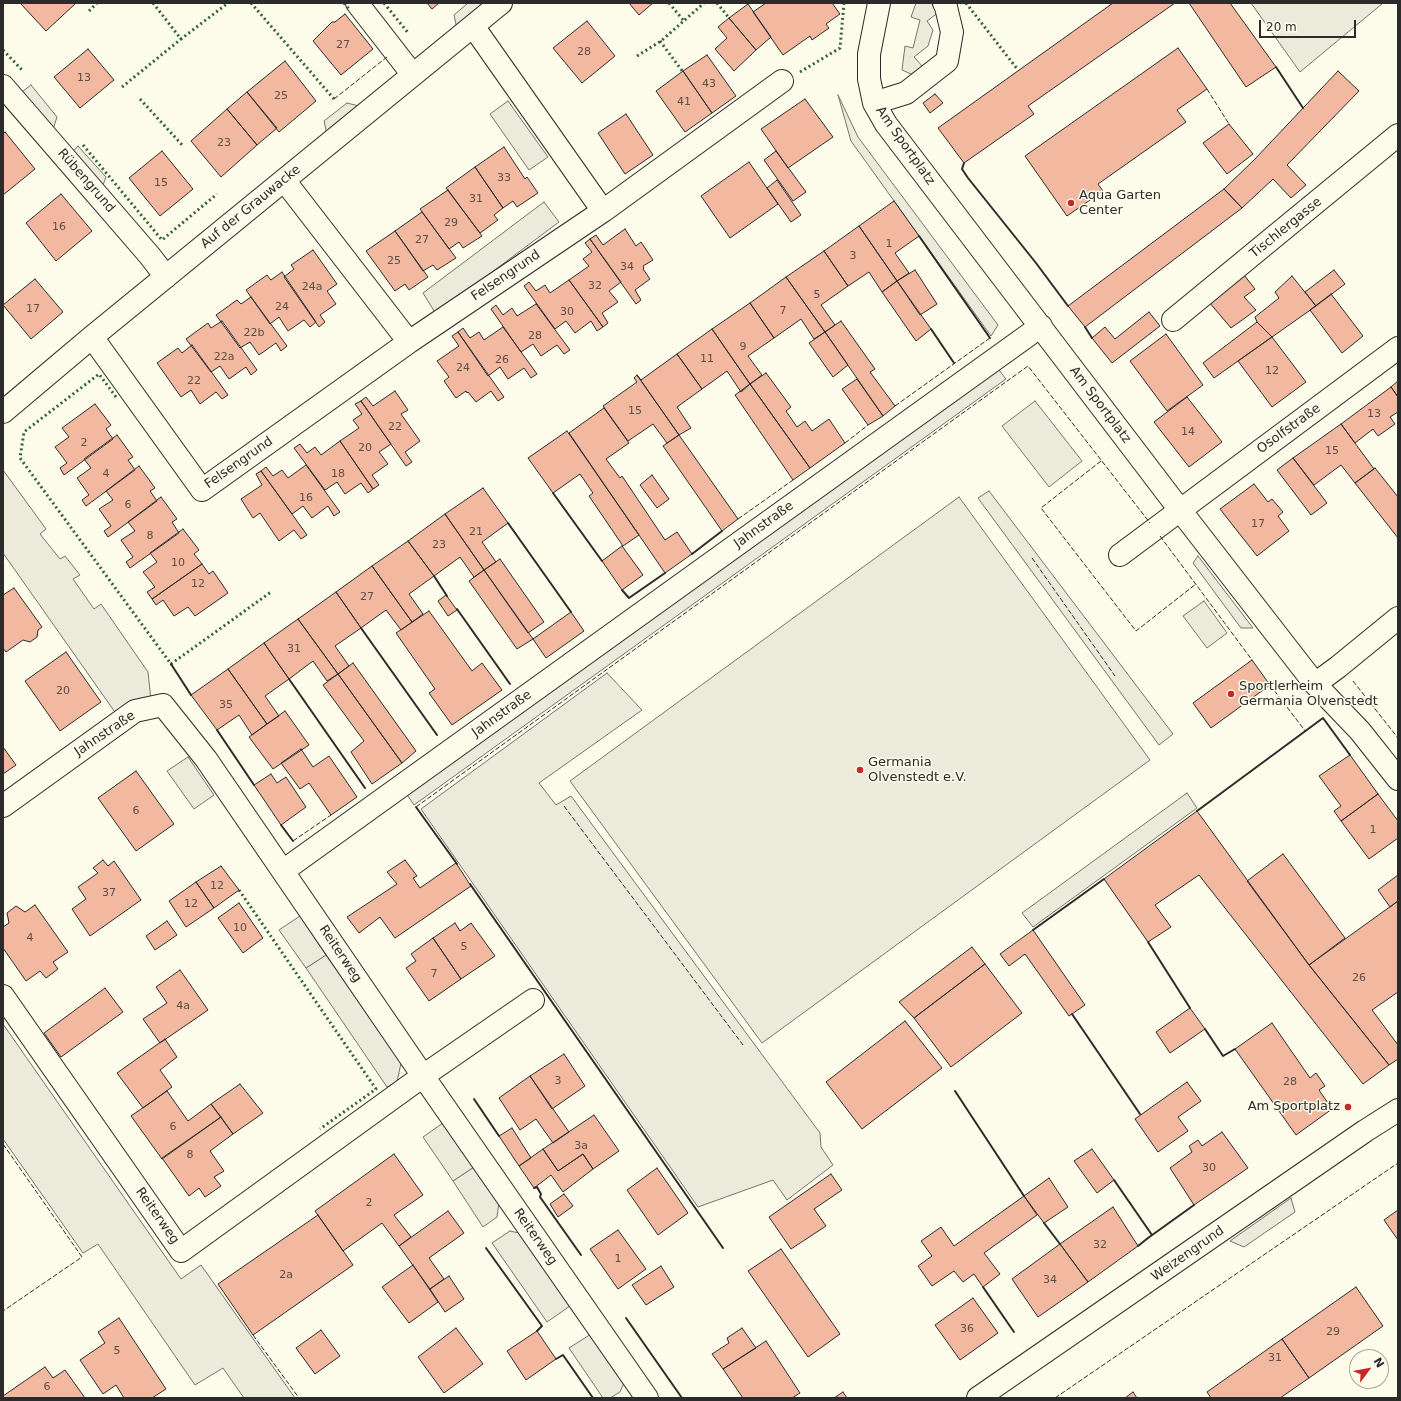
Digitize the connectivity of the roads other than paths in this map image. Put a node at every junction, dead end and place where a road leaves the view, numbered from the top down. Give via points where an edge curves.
1 (357, 3) edge
2 (501, 3) edge
3 (879, 3) edge
4 (944, 3) edge
5 (473, 26) junction
6 (413, 75) junction
7 (782, 81) dead end
8 (3, 86) edge
9 (874, 102) junction
10 (1398, 135) edge
11 (284, 180) junction
12 (603, 211) junction
13 (166, 277) junction
14 (1173, 320) dead end
15 (1041, 326) junction
16 (92, 337) junction
17 (409, 342) junction
18 (1398, 348) edge
19 (3, 412) edge
20 (1180, 510) junction
21 (1120, 555) dead end
22 (1398, 618) edge
23 (1315, 684) junction
24 (1398, 779) edge
25 (3, 806) edge
26 (283, 871) junction
27 (3, 996) edge
28 (533, 1000) dead end
29 (423, 1076) junction
30 (1398, 1110) edge
31 (647, 1398) edge
32 (978, 1398) edge

1 - 6 street
2 - 5 street, Auf der Grauwacke
3 - 9 street, Am Sportplatz via 869,54 869,80
4 - 9 street via 952,32 947,61 906,93
5 - 6 street, Auf der Grauwacke
5 - 12 street
6 - 11 street, Auf der Grauwacke
7 - 12 street, Felsengrund
8 - 13 street, Rübengrund
9 - 15 street, Am Sportplatz via 886,124
10 - 14 street, Tischlergasse
11 - 13 street, Auf der Grauwacke
11 - 17 street
12 - 17 street, Felsengrund
13 - 16 street, Auf der Grauwacke
15 - 20 street, Am Sportplatz
15 - 26 street, Jahnstraße
16 - 17 street, Felsengrund via 202,490
16 - 19 street, Auf der Grauwacke
18 - 20 street, Osolfstraße
20 - 21 street, Osolfstraße
20 - 23 street, Am Sportplatz
22 - 23 street
23 - 24 street, Am Sportplatz via 1360,731
25 - 26 street, Jahnstraße via 135,712 163,705 206,759
26 - 29 street, Reiterweg
27 - 29 street, Reiterweg via 180,1251
28 - 29 street, Reiterweg
29 - 31 street, Reiterweg
30 - 32 street, Weizengrund

